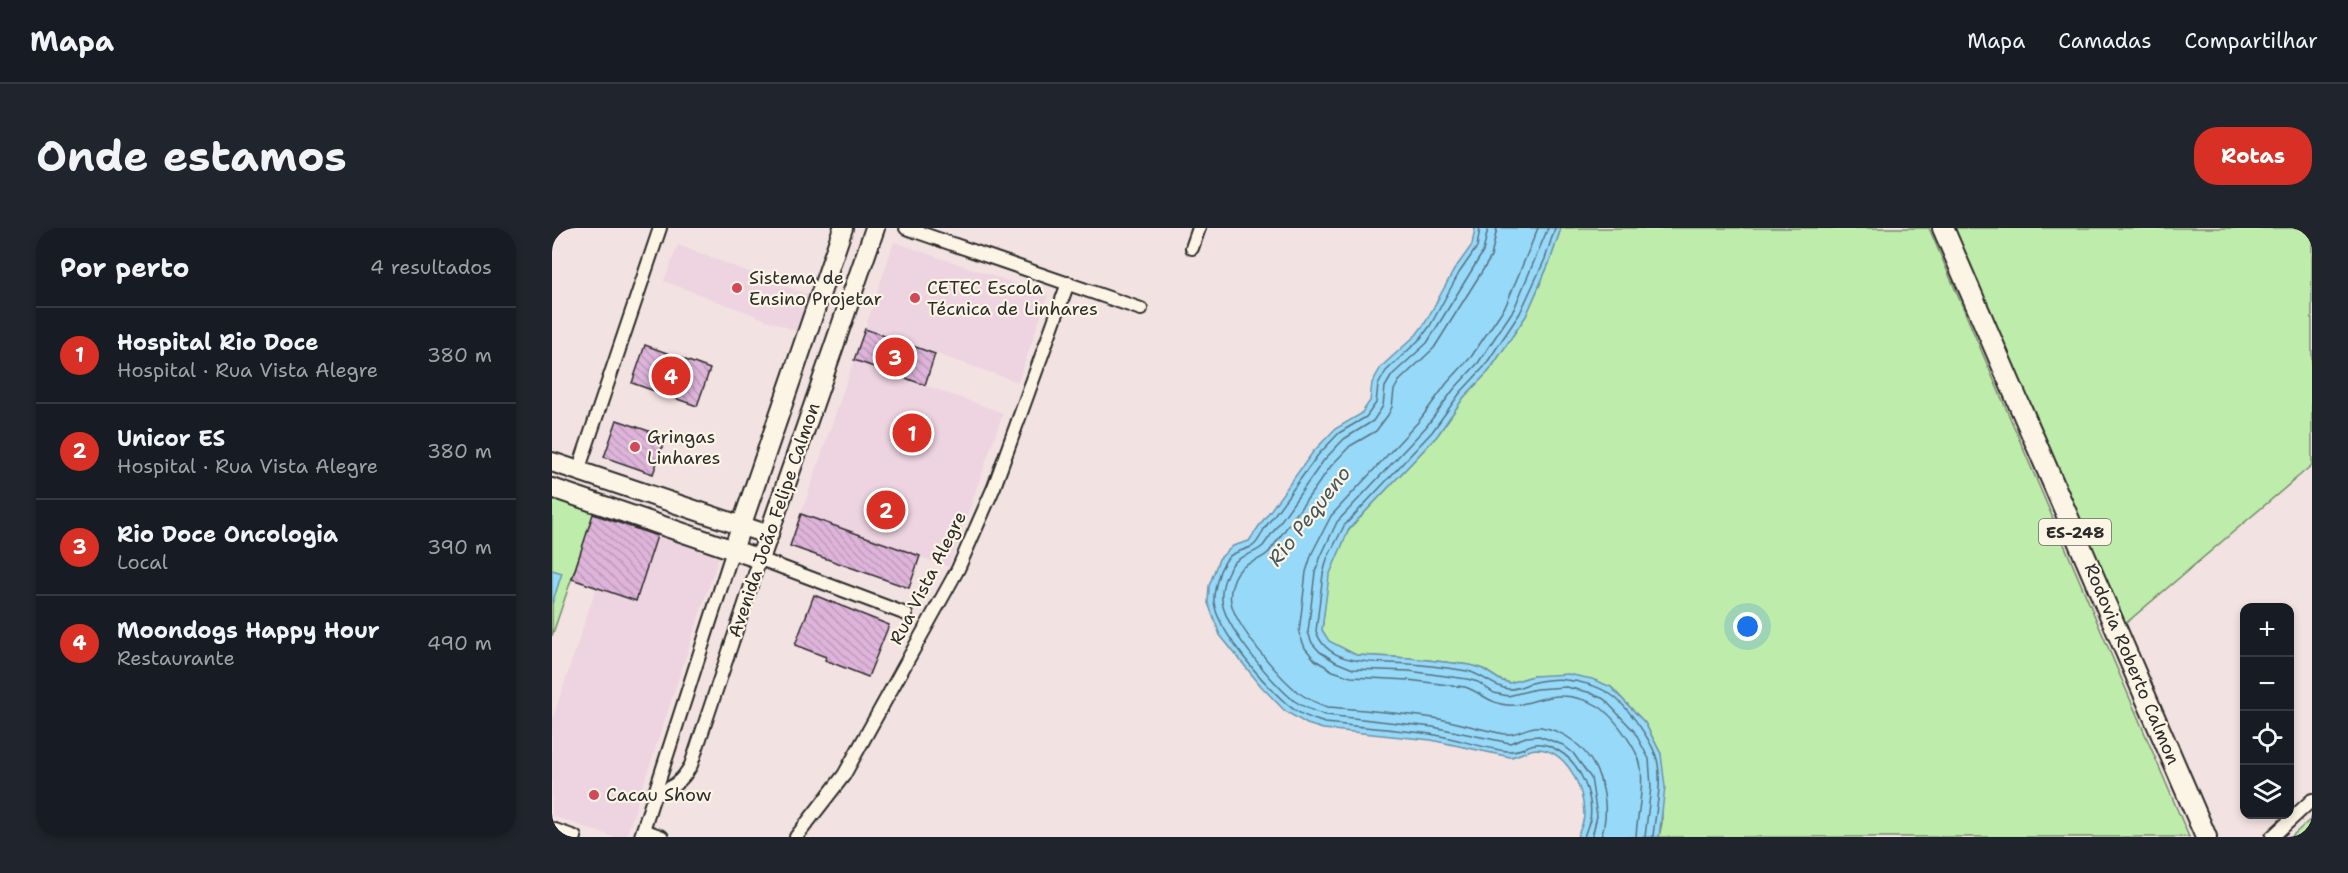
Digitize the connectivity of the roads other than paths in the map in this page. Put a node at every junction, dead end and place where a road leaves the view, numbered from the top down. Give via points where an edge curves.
1 (660, 228) edge
2 (843, 228) edge
3 (875, 228) edge
4 (906, 228) edge
5 (1199, 228) edge
6 (1942, 228) edge
7 (1192, 248) dead end
8 (1068, 283) junction
9 (1141, 309) dead end
10 (552, 462) edge
11 (578, 471) junction
12 (552, 488) edge
13 (592, 502) junction
14 (741, 526) junction
15 (769, 535) junction
16 (733, 550) junction
17 (760, 559) junction
18 (906, 614) dead end
19 (654, 795) junction
20 (2312, 800) edge
21 (552, 829) edge
22 (642, 834) edge
23 (575, 837) edge
24 (662, 837) edge
25 (796, 837) edge
26 (2206, 837) edge
27 (2272, 837) edge

1 - 11 street
2 - 14 main road, Avenida João Felipe Calmon
3 - 15 main road, Avenida João Felipe Calmon
4 - 8 street
5 - 7 street
6 - 26 main road, Rodovia Roberto Calmon / ES-248
8 - 9 street
8 - 25 street, Rua Vista Alegre via 994,487 957,569 844,775
10 - 11 main road
11 - 13 main road via 584,493
11 - 14 main road
12 - 13 main road
13 - 16 main road
14 - 15 main road
14 - 16 main road, Avenida João Felipe Calmon
15 - 17 main road, Avenida João Felipe Calmon
16 - 17 main road
16 - 19 street, Avenida João Felipe Calmon
17 - 18 street
17 - 19 street, Avenida João Felipe Calmon via 691,765 675,786
19 - 22 street, Avenida João Felipe Calmon
20 - 27 street
21 - 23 street
22 - 24 street

